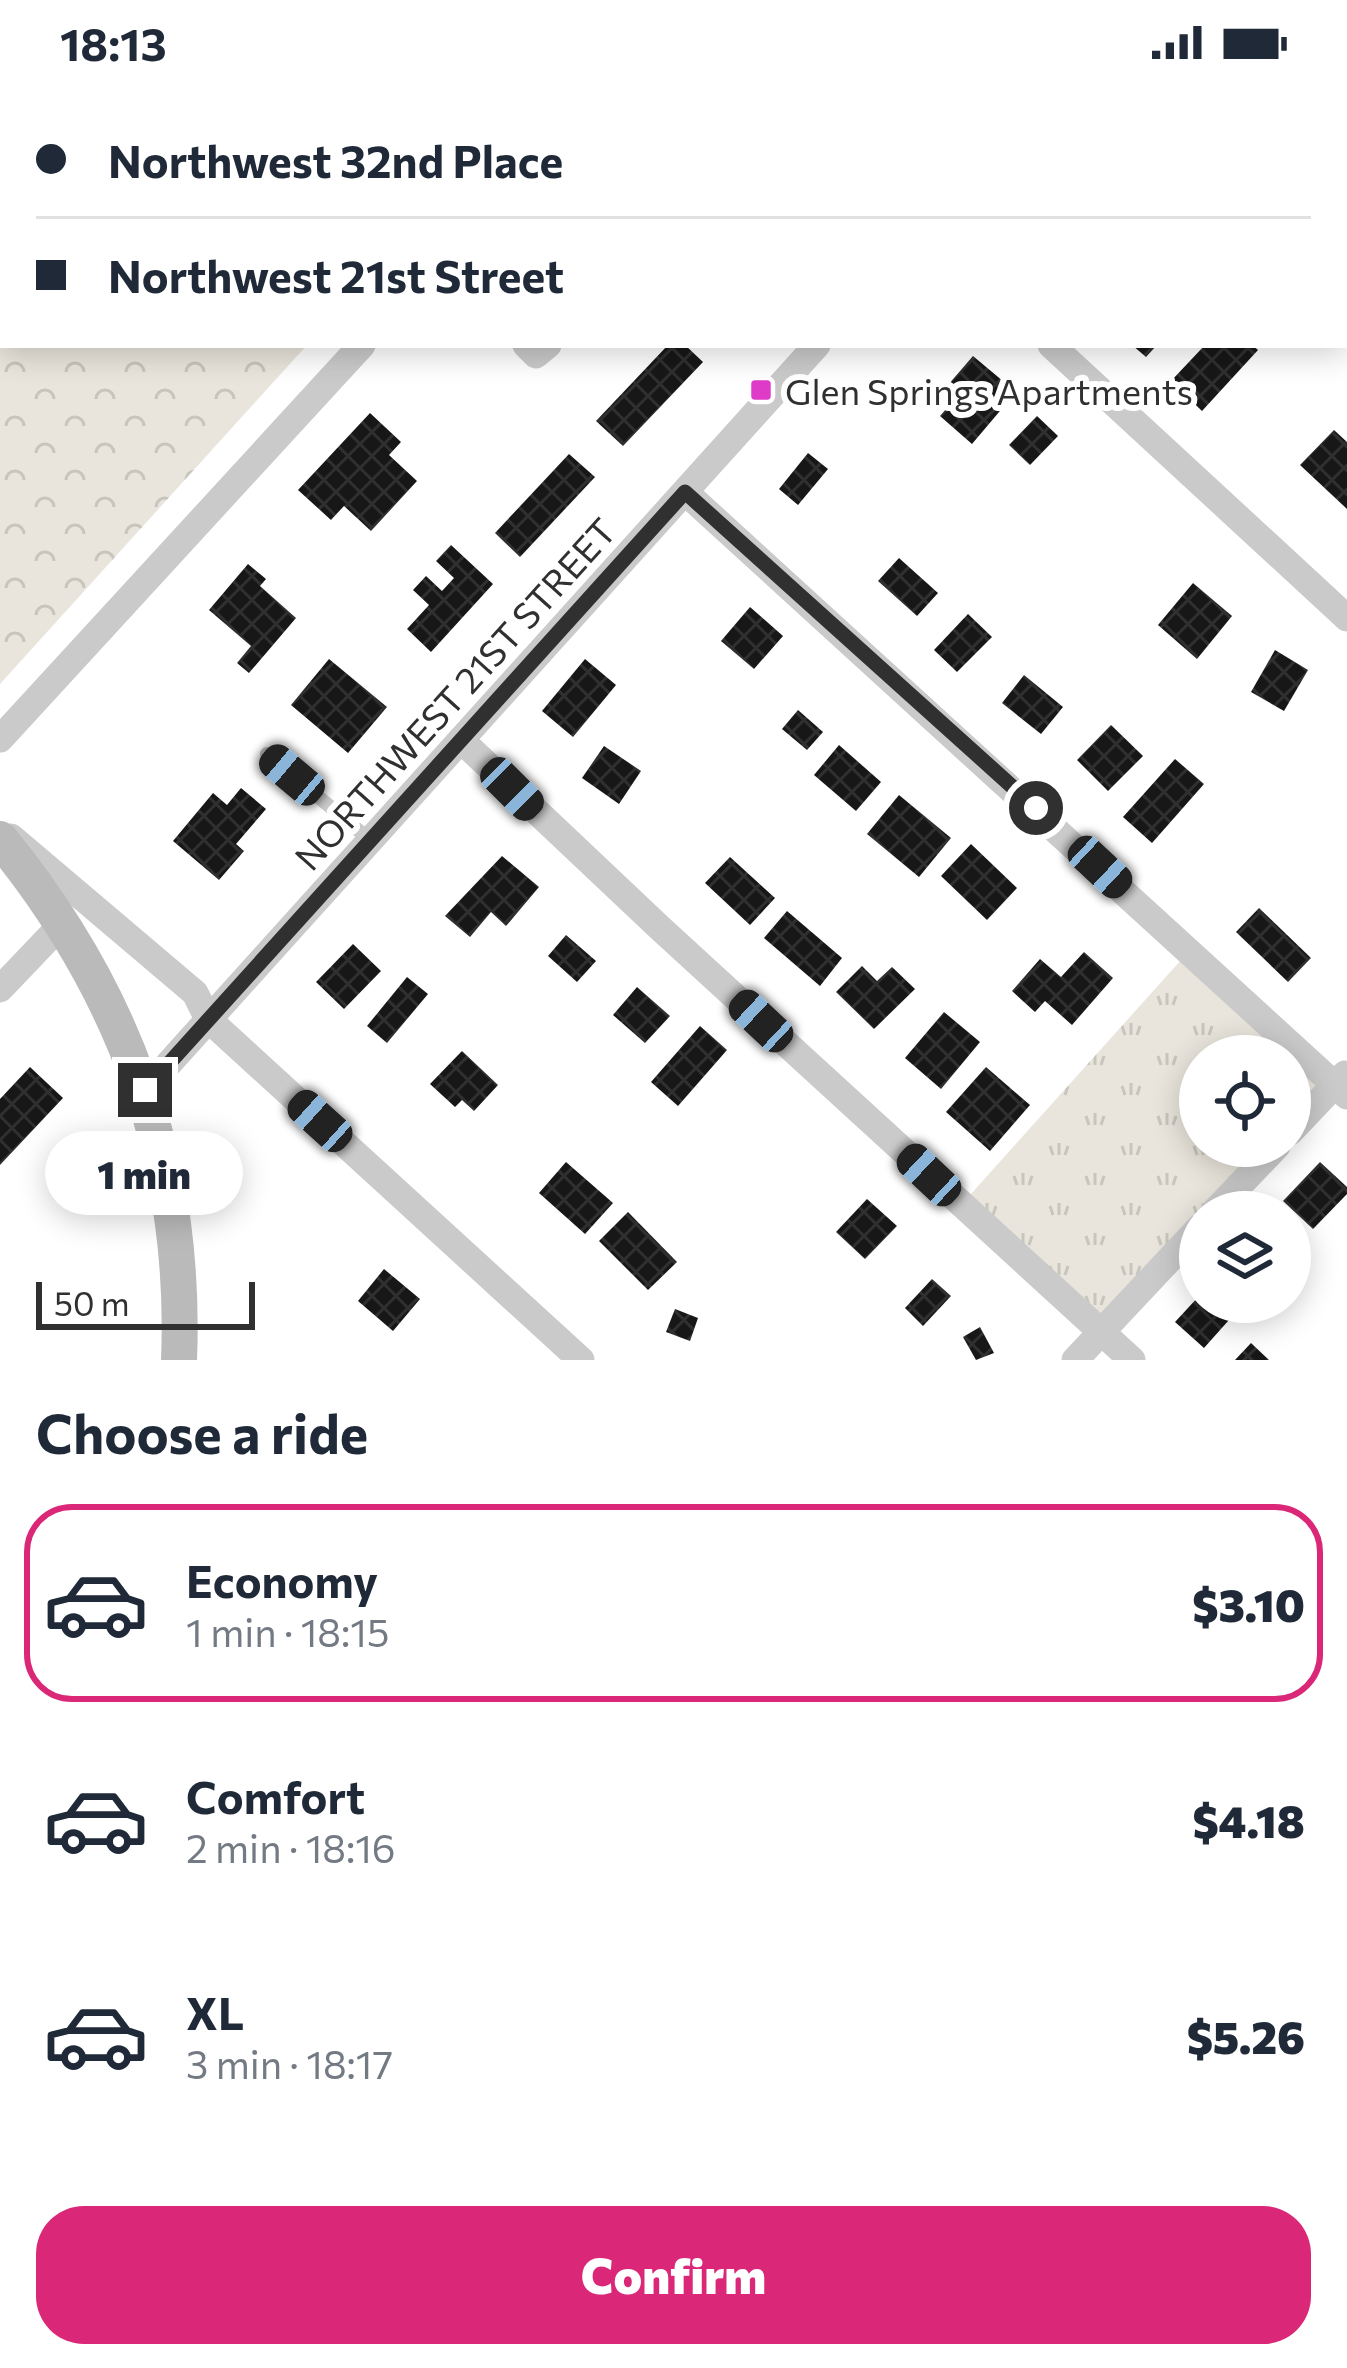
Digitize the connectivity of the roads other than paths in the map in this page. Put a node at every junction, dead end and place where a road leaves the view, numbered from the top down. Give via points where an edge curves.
1 (359, 348) edge
2 (815, 348) edge
3 (1054, 348) edge
4 (685, 492) junction
5 (1347, 618) edge
6 (0, 739) edge
7 (461, 740) junction
8 (267, 754) dead end
9 (0, 829) edge
10 (0, 839) edge
11 (370, 840) junction
12 (63, 922) junction
13 (0, 989) edge
14 (208, 1019) junction
15 (1343, 1084) edge
16 (145, 1090) junction
17 (1311, 1113) edge
18 (1257, 1167) edge
19 (1234, 1191) edge
20 (1179, 1249) edge
21 (1101, 1331) junction
22 (179, 1360) edge
23 (581, 1360) edge
24 (1076, 1360) edge
25 (1132, 1360) edge

1 - 6 street
2 - 4 street, NORTHWEST 21ST STREET
3 - 5 street
4 - 7 street, NORTHWEST 21ST STREET
4 - 15 street
7 - 11 street, NORTHWEST 21ST STREET
7 - 21 street
8 - 11 lane
9 - 14 street via 195,993
10 - 12 street
11 - 14 street, NORTHWEST 21ST STREET
12 - 13 street
12 - 16 street via 111,1006
14 - 16 street, NORTHWEST 21ST STREET
14 - 23 street
15 - 17 street
16 - 22 street via 182,1289
18 - 19 street
20 - 21 street
21 - 24 street
21 - 25 street

